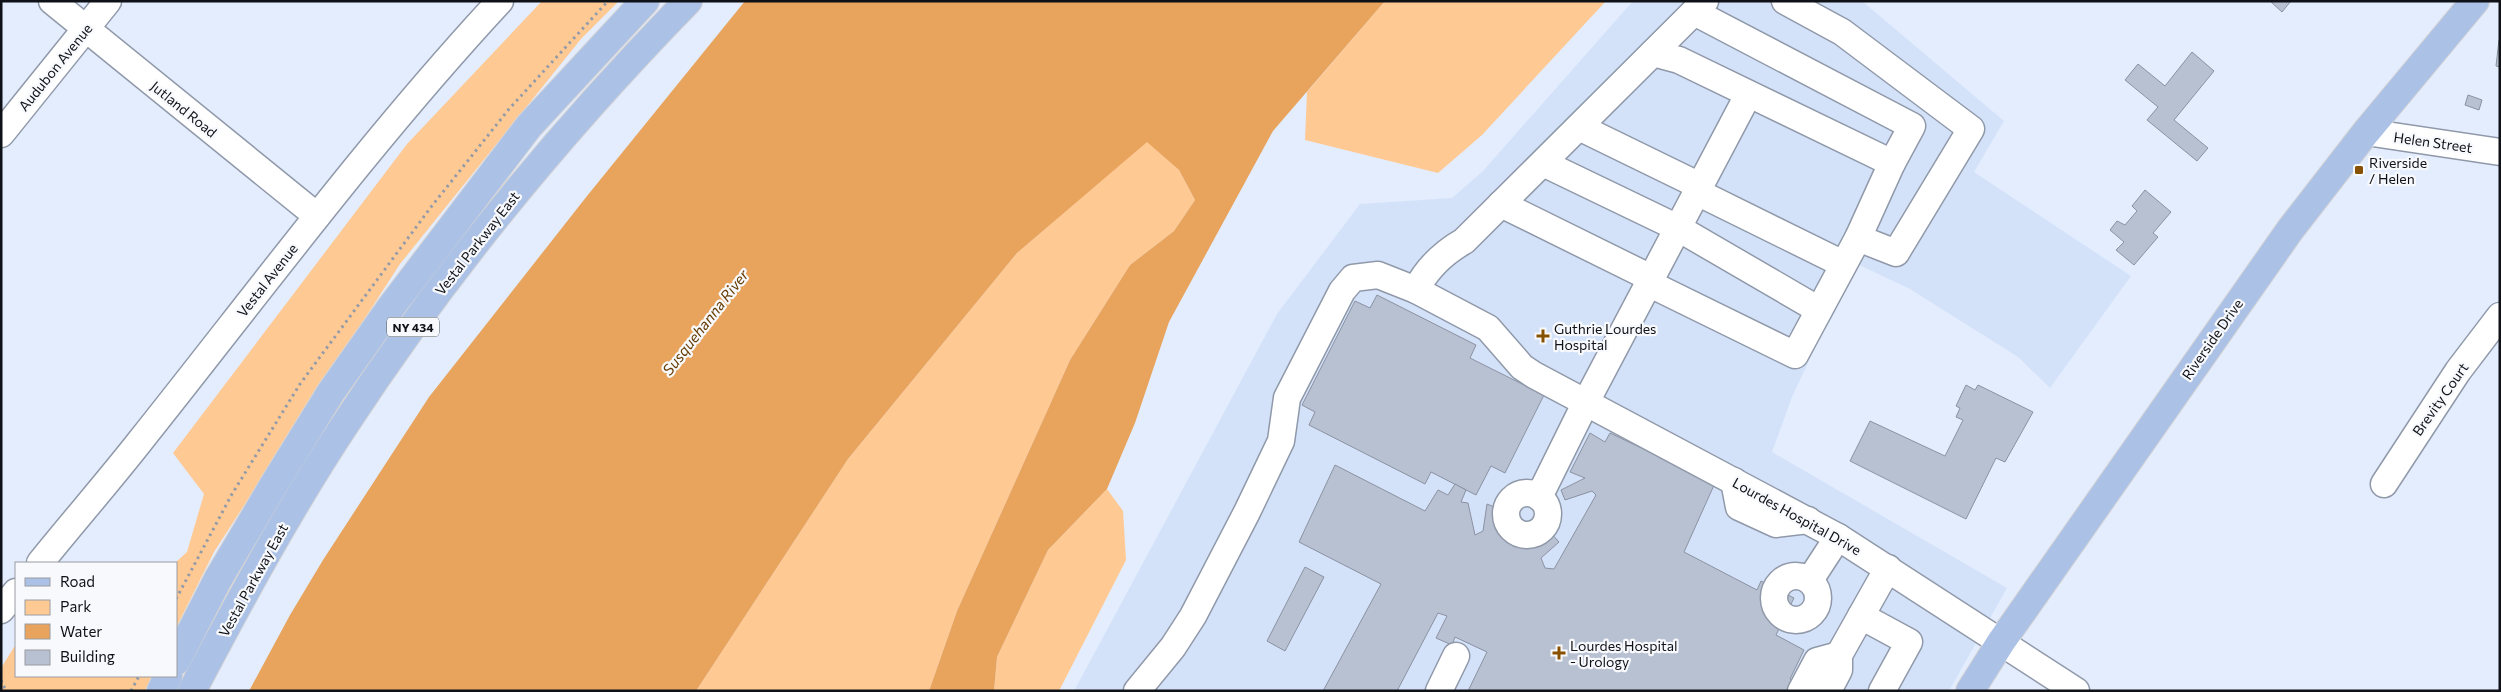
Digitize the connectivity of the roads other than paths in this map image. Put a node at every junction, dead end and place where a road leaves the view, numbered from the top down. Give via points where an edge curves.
1 (52, 1) edge
2 (108, 1) edge
3 (500, 1) edge
4 (645, 1) edge
5 (688, 1) edge
6 (1784, 1) edge
7 (2475, 1) edge
8 (1700, 7) edge
9 (85, 29) junction
10 (1653, 53) junction
11 (1748, 95) junction
12 (1930, 98) junction
13 (1579, 126) junction
14 (1912, 126) junction
15 (2366, 132) junction
16 (1, 134) edge
17 (2500, 152) edge
18 (1542, 162) junction
19 (1892, 163) junction
20 (1698, 189) junction
21 (1501, 204) junction
22 (317, 216) junction
23 (1678, 228) junction
24 (1858, 238) junction
25 (1844, 264) junction
26 (1650, 281) junction
27 (1416, 290) junction
28 (1819, 310) junction
29 (2500, 316) edge
30 (1585, 404) junction
31 (2384, 484) dead end
32 (1539, 496) dead end
33 (1838, 537) junction
34 (41, 562) edge
35 (1888, 568) junction
36 (1810, 580) dead end
37 (15, 593) edge
38 (1, 610) edge
39 (1862, 616) junction
40 (2001, 642) junction
41 (1839, 655) junction
42 (1456, 656) dead end
43 (178, 657) edge
44 (168, 677) edge
45 (161, 691) edge
46 (192, 691) edge
47 (1137, 691) edge
48 (1439, 691) edge
49 (1801, 691) edge
50 (1828, 691) edge
51 (1882, 691) edge
52 (1970, 691) edge
53 (2076, 691) edge

1 - 9 street, Jutland Road
2 - 9 street, Audubon Avenue
3 - 22 street, Vestal Avenue via 434,72
4 - 43 main road, Vestal Parkway East / NY 434 via 529,126 391,307 331,392 272,486 218,579
5 - 46 main road, Vestal Parkway East / NY 434 via 559,140 478,239 403,340 293,507
6 - 12 street via 1842,32
7 - 15 main road, Riverside Drive
8 - 10 street
8 - 14 street
9 - 16 street, Audubon Avenue
9 - 22 street, Jutland Road
10 - 11 street via 1679,60
10 - 13 street
11 - 19 street
11 - 20 street
12 - 14 street
12 - 24 street via 1971,129 1896,253
13 - 18 street
13 - 20 street
14 - 19 street
15 - 17 street, Helen Street
15 - 40 main road, Riverside Drive via 2228,316
18 - 21 street
18 - 23 street
19 - 24 street
20 - 23 street
20 - 25 street
21 - 26 street
21 - 27 street via 1464,241 1450,248 1435,262
22 - 34 street, Vestal Avenue
23 - 26 street
23 - 28 street
24 - 25 street
25 - 28 street
26 - 28 street via 1795,355
26 - 30 street
27 - 30 street, Lourdes Hospital Drive via 1488,328 1522,366
27 - 47 street, Lourdes Hospital Drive via 1378,275 1353,278 1342,291 1322,348 1287,398 1281,441 1247,512 1193,616 1173,647
29 - 31 street, Brevity Court via 2458,371
30 - 32 street
30 - 33 street, Lourdes Hospital Drive
33 - 35 street, Lourdes Hospital Drive
33 - 36 street
35 - 39 street
35 - 40 street, Lourdes Hospital Drive
37 - 38 street
39 - 41 street
39 - 51 street via 1909,642
40 - 52 main road, Riverside Drive
40 - 53 street, Lourdes Hospital Drive
41 - 49 street via 1817,661
41 - 50 street via 1839,670
42 - 48 street
44 - 45 main road

